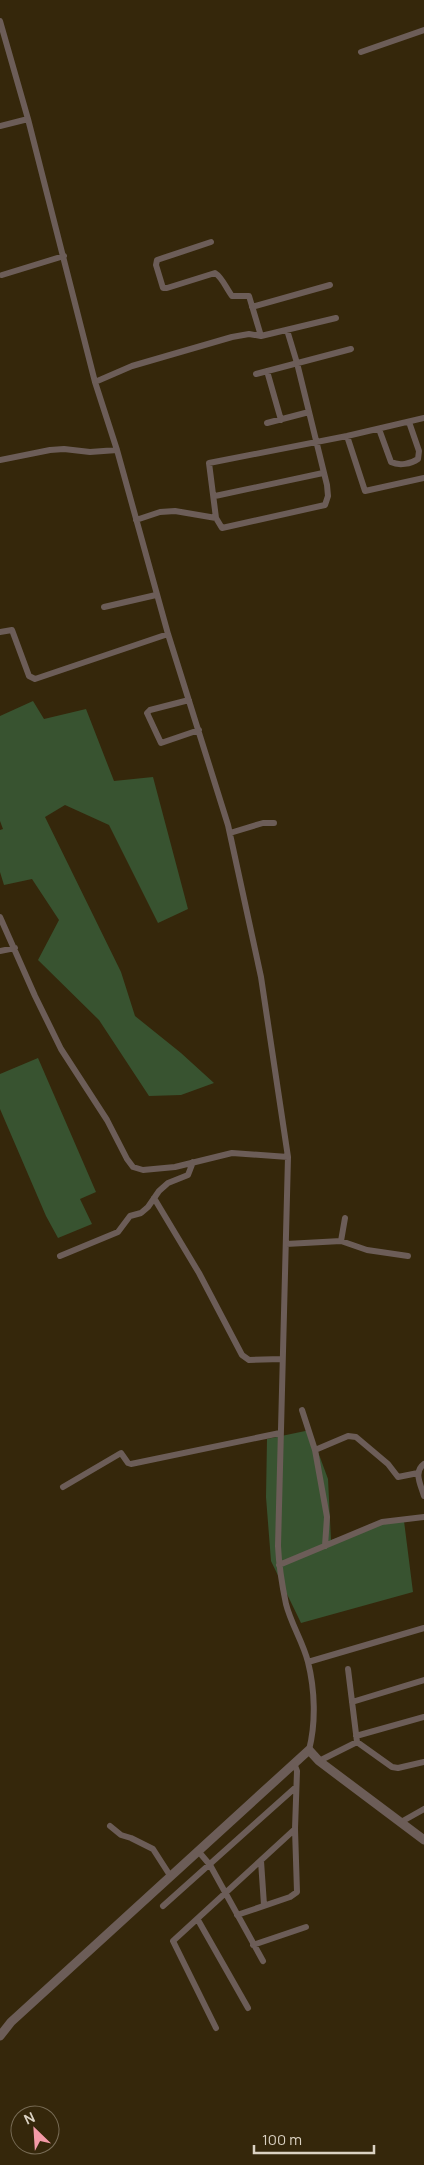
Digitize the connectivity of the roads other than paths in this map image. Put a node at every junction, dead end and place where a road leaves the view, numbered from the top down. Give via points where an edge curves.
1 (0, 21) edge
2 (424, 30) edge
3 (361, 52) dead end
4 (28, 119) junction
5 (0, 126) edge
6 (211, 242) dead end
7 (64, 256) junction
8 (2, 275) dead end
9 (330, 285) dead end
10 (252, 307) junction
11 (336, 318) dead end
12 (287, 330) junction
13 (260, 336) junction
14 (351, 349) dead end
15 (297, 363) junction
16 (267, 371) junction
17 (256, 374) dead end
18 (95, 382) junction
19 (309, 412) junction
20 (424, 418) edge
21 (280, 420) junction
22 (267, 422) dead end
23 (409, 422) junction
24 (379, 429) junction
25 (347, 436) junction
26 (316, 442) junction
27 (116, 450) junction
28 (0, 460) edge
29 (323, 473) junction
30 (424, 478) edge
31 (215, 496) junction
32 (216, 518) junction
33 (136, 520) junction
34 (156, 595) junction
35 (104, 607) dead end
36 (0, 632) edge
37 (168, 634) junction
38 (189, 700) junction
39 (199, 730) junction
40 (274, 823) dead end
41 (230, 833) junction
42 (0, 917) edge
43 (15, 948) junction
44 (0, 951) edge
45 (288, 1157) junction
46 (193, 1162) junction
47 (154, 1198) junction
48 (345, 1218) dead end
49 (341, 1241) junction
50 (286, 1244) junction
51 (60, 1256) dead end
52 (408, 1256) dead end
53 (282, 1359) junction
54 (302, 1410) dead end
55 (280, 1433) junction
56 (315, 1450) junction
57 (424, 1464) edge
58 (418, 1473) junction
59 (63, 1487) dead end
60 (424, 1496) edge
61 (424, 1516) edge
62 (325, 1546) junction
63 (279, 1565) junction
64 (424, 1628) edge
65 (308, 1662) junction
66 (348, 1669) dead end
67 (424, 1680) edge
68 (352, 1702) junction
69 (424, 1717) edge
70 (356, 1739) junction
71 (309, 1750) junction
72 (319, 1761) junction
73 (424, 1762) edge
74 (296, 1767) junction
75 (297, 1784) junction
76 (424, 1809) edge
77 (400, 1822) junction
78 (110, 1826) dead end
79 (295, 1829) junction
80 (424, 1840) edge
81 (201, 1855) junction
82 (261, 1861) junction
83 (210, 1864) junction
84 (171, 1877) junction
85 (225, 1893) junction
86 (264, 1905) junction
87 (163, 1906) dead end
88 (237, 1915) junction
89 (198, 1920) junction
90 (306, 1927) dead end
91 (254, 1945) junction
92 (263, 1961) dead end
93 (248, 2008) dead end
94 (216, 2028) dead end
95 (0, 2036) edge

1 - 4 street
2 - 3 street
4 - 5 street
4 - 7 street
6 - 10 street via 157,260 163,288 215,273 232,296 249,296
7 - 8 street
7 - 18 street
9 - 10 street
10 - 13 street
11 - 12 street
12 - 13 street
12 - 15 street
13 - 18 street via 232,337 132,366
14 - 15 street
15 - 16 street
15 - 19 street
16 - 17 street
16 - 21 street
18 - 27 street
19 - 21 street
19 - 26 street
20 - 23 street
21 - 22 street
23 - 24 street
23 - 24 street via 419,456 408,463 391,462
24 - 25 street
25 - 26 street
25 - 30 street via 365,491
26 - 29 street
26 - 31 street via 209,463
27 - 28 street via 50,450
27 - 33 street
29 - 31 street
29 - 32 street via 328,496 325,505 222,528
31 - 32 street
32 - 33 street via 176,510
33 - 34 street
34 - 35 street
34 - 37 street
36 - 37 street via 12,630 29,676 35,679
37 - 38 street
38 - 39 street
38 - 39 street via 147,713 161,743
39 - 41 street
40 - 41 street
41 - 45 street via 261,977
42 - 43 street
43 - 44 street
43 - 46 street via 61,1050 133,1167 143,1170
45 - 46 street via 232,1153
45 - 50 street
46 - 47 street via 188,1175 168,1183
47 - 51 street via 144,1211 127,1218 118,1232
47 - 53 street via 199,1273 242,1355 249,1360
48 - 49 street
49 - 50 street
49 - 52 street via 367,1250
50 - 53 street
53 - 55 street
54 - 56 street
55 - 59 street via 131,1464 121,1453
55 - 63 street
56 - 58 street via 348,1436 356,1437 388,1464 398,1477
56 - 62 street via 326,1517
57 - 58 street
58 - 60 street
61 - 62 street via 382,1522
62 - 63 street
63 - 65 street via 287,1605
64 - 65 street
65 - 71 street via 314,1732
66 - 68 street
67 - 68 street
68 - 70 street
69 - 70 street
70 - 72 street
70 - 73 street via 392,1766 398,1768
71 - 72 street
71 - 74 street
72 - 77 street
74 - 75 street
74 - 81 street
75 - 79 street
75 - 83 street
76 - 77 street
77 - 80 street
78 - 84 street via 121,1835 153,1849
79 - 82 street
79 - 86 street via 297,1892 290,1898
81 - 83 street
81 - 84 street
82 - 85 street
82 - 86 street
83 - 85 street
83 - 87 street
84 - 95 street via 11,2022
85 - 88 street
85 - 89 street
86 - 88 street
88 - 91 street
89 - 93 street
89 - 94 street via 173,1943
90 - 91 street
91 - 92 street

